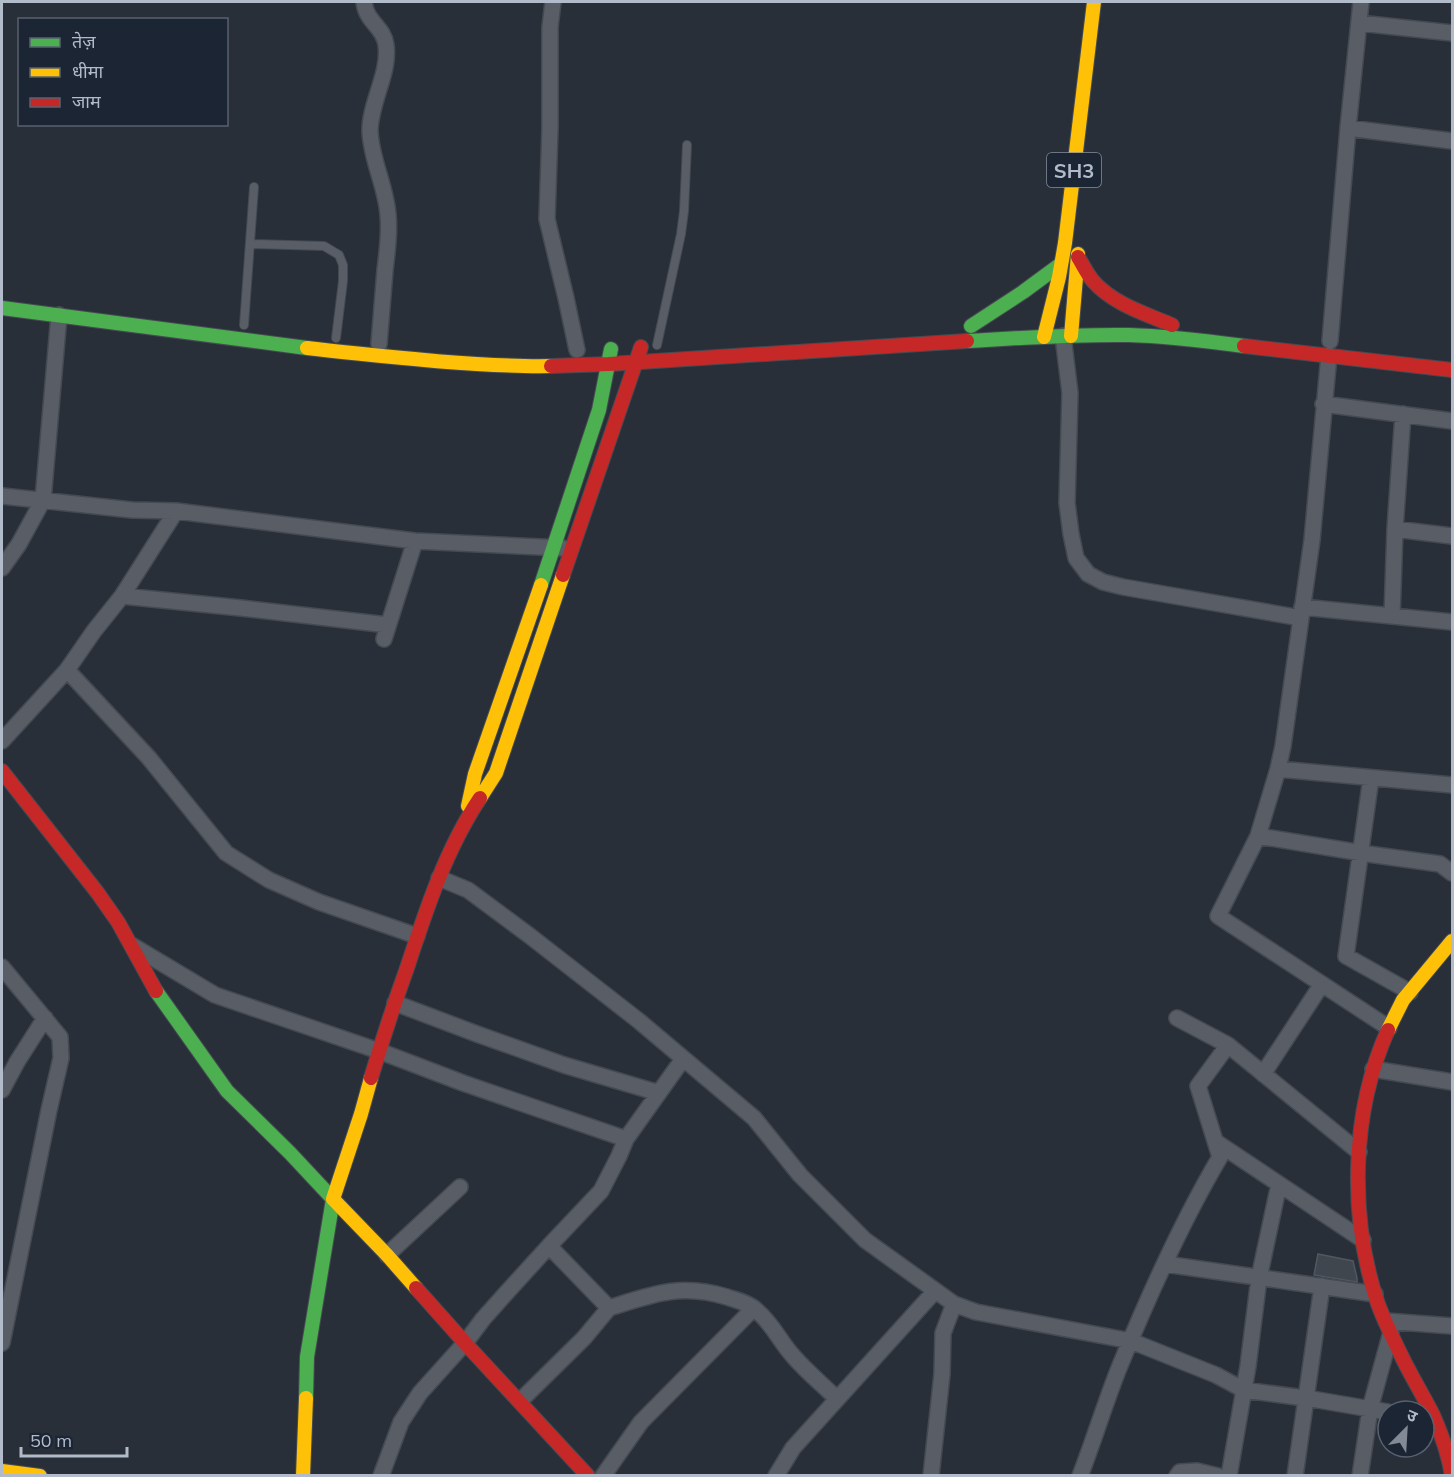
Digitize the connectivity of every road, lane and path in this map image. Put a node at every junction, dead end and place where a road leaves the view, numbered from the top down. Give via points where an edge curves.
1 (364, 2) edge
2 (553, 2) edge
3 (1094, 2) edge
4 (1361, 2) edge
5 (1359, 23) junction
6 (1452, 33) edge
7 (1348, 128) junction
8 (1452, 141) edge
9 (687, 145) dead end
10 (254, 187) dead end
11 (250, 244) junction
12 (1061, 264) junction
13 (2, 309) edge
14 (59, 315) junction
15 (244, 325) dead end
16 (1172, 325) junction
17 (1202, 327) dead end
18 (1045, 330) junction
19 (1069, 331) junction
20 (330, 337) joint
21 (379, 344) junction
22 (1330, 344) junction
23 (663, 345) joint
24 (412, 346) dead end
25 (604, 349) junction
26 (636, 362) junction
27 (609, 364) junction
28 (1452, 370) edge
29 (1323, 404) junction
30 (1403, 414) junction
31 (1452, 421) edge
32 (2, 496) edge
33 (43, 500) junction
34 (177, 511) junction
35 (1395, 529) junction
36 (1452, 536) edge
37 (415, 541) junction
38 (554, 548) junction
39 (573, 548) junction
40 (2, 568) edge
41 (122, 596) junction
42 (1302, 613) junction
43 (1392, 616) junction
44 (1452, 622) edge
45 (67, 670) junction
46 (2, 741) edge
47 (1278, 769) junction
48 (2, 771) edge
49 (1371, 778) junction
50 (1452, 785) edge
51 (465, 820) junction
52 (1258, 836) junction
53 (1361, 853) junction
54 (1452, 873) edge
55 (439, 878) junction
56 (417, 936) junction
57 (1452, 941) edge
58 (130, 945) junction
59 (2, 967) edge
60 (1322, 984) junction
61 (1410, 992) junction
62 (394, 1003) junction
63 (45, 1018) junction
64 (1177, 1018) dead end
65 (1389, 1028) junction
66 (1228, 1045) junction
67 (379, 1051) junction
68 (683, 1059) junction
69 (1373, 1069) junction
70 (1263, 1074) junction
71 (1452, 1082) edge
72 (2, 1090) edge
73 (659, 1093) junction
74 (626, 1139) junction
75 (1216, 1142) junction
76 (1359, 1152) junction
77 (1279, 1184) junction
78 (460, 1187) dead end
79 (333, 1198) junction
80 (1363, 1240) junction
81 (549, 1246) junction
82 (387, 1255) junction
83 (1165, 1264) junction
84 (1259, 1278) junction
85 (1322, 1286) junction
86 (935, 1291) junction
87 (1375, 1294) junction
88 (954, 1304) junction
89 (609, 1308) junction
90 (754, 1308) junction
91 (1452, 1326) edge
92 (1388, 1327) junction
93 (1131, 1341) junction
94 (2, 1343) edge
95 (465, 1343) junction
96 (1244, 1390) junction
97 (1306, 1398) junction
98 (837, 1399) junction
99 (1421, 1399) edge
100 (520, 1401) junction
101 (1370, 1409) junction
102 (1376, 1410) edge
103 (1436, 1419) edge
104 (1452, 1422) edge
105 (1436, 1432) edge
106 (1452, 1467) edge
107 (2, 1471) edge
108 (40, 1476) edge
109 (303, 1476) edge
110 (381, 1476) edge
111 (588, 1476) edge
112 (603, 1476) edge
113 (776, 1476) edge
114 (931, 1476) edge
115 (1080, 1476) edge
116 (1177, 1476) edge
117 (1218, 1476) edge
118 (1229, 1476) edge
119 (1294, 1476) edge
120 (1360, 1476) edge

1 - 21 street via 369,19 384,36 387,46 370,128 389,231
2 - 25 street via 547,219 566,298
3 - 12 street, SH3
4 - 5 street
5 - 6 street
5 - 7 street
7 - 8 street
7 - 22 street
9 - 23 lane via 684,211
10 - 11 lane
11 - 15 lane
11 - 20 lane via 324,246 339,255 343,281
12 - 18 street, SH3
12 - 18 street via 966,327 1004,325
13 - 14 street
14 - 27 street via 362,355 519,367
14 - 33 street
16 - 17 street
16 - 19 street via 1118,321
16 - 19 street via 1114,298 1098,286 1087,273 1079,251
18 - 19 street
18 - 26 street via 927,343
19 - 22 street
19 - 42 street via 1067,503 1076,558 1088,574 1123,587
20 - 21 street
21 - 24 street
22 - 28 street
22 - 29 street
23 - 25 street
25 - 26 street
25 - 27 street
26 - 27 street
26 - 39 street
27 - 38 street
29 - 30 street
29 - 42 street
30 - 31 street
30 - 35 street
32 - 33 street
33 - 34 street
33 - 40 street
34 - 37 street
34 - 41 street
35 - 36 street
35 - 43 street
37 - 38 street
37 - 41 street via 386,632 241,608
38 - 39 street
38 - 51 street via 475,774
39 - 51 street via 496,773
41 - 45 street
42 - 43 street
42 - 47 street
43 - 44 street
45 - 46 street
45 - 56 street via 149,758 226,853 269,880 319,902
47 - 49 street
47 - 52 street
48 - 58 street via 97,891
49 - 50 street
49 - 53 street
51 - 55 street
52 - 53 street
52 - 60 street via 1218,916
53 - 54 street via 1440,864
53 - 61 street via 1346,956
55 - 56 street
55 - 68 street via 468,890
56 - 62 street
57 - 61 street
58 - 67 street via 215,995
58 - 79 street via 155,990 227,1091
59 - 63 street
60 - 65 street
60 - 70 street
61 - 65 street
62 - 67 street
62 - 73 street via 564,1065
63 - 72 street
63 - 94 street via 60,1037 61,1058
64 - 66 street
65 - 69 street
66 - 70 street
66 - 75 street via 1198,1086
67 - 74 street
67 - 79 street
68 - 73 street
68 - 86 street via 754,1118 800,1175 865,1240
69 - 71 street
69 - 76 street
70 - 76 street
73 - 74 street
74 - 81 street via 601,1191
75 - 77 street
75 - 83 street via 1220,1157
76 - 80 street
77 - 80 street
77 - 84 street
78 - 82 street
79 - 82 street
79 - 109 street via 306,1357
80 - 87 street
81 - 89 street
81 - 95 street
82 - 95 street
83 - 84 street
83 - 93 street
84 - 85 street
84 - 96 street
85 - 87 street
85 - 97 street
86 - 88 street
86 - 98 street
87 - 92 street
88 - 93 street via 976,1312
88 - 114 street via 943,1333
89 - 90 street via 680,1290 711,1293
89 - 100 street
90 - 98 street via 771,1324 793,1356
90 - 112 street via 641,1422
91 - 92 street
92 - 99 street
92 - 101 street
93 - 96 street
93 - 115 street
95 - 100 street
95 - 110 street via 420,1393 401,1422
96 - 97 street
96 - 118 street
97 - 101 street
97 - 119 street
98 - 113 street via 793,1448
100 - 111 street
101 - 102 street
101 - 120 street
103 - 104 street
105 - 106 street
107 - 108 street
116 - 117 street via 1180,1472 1197,1471

